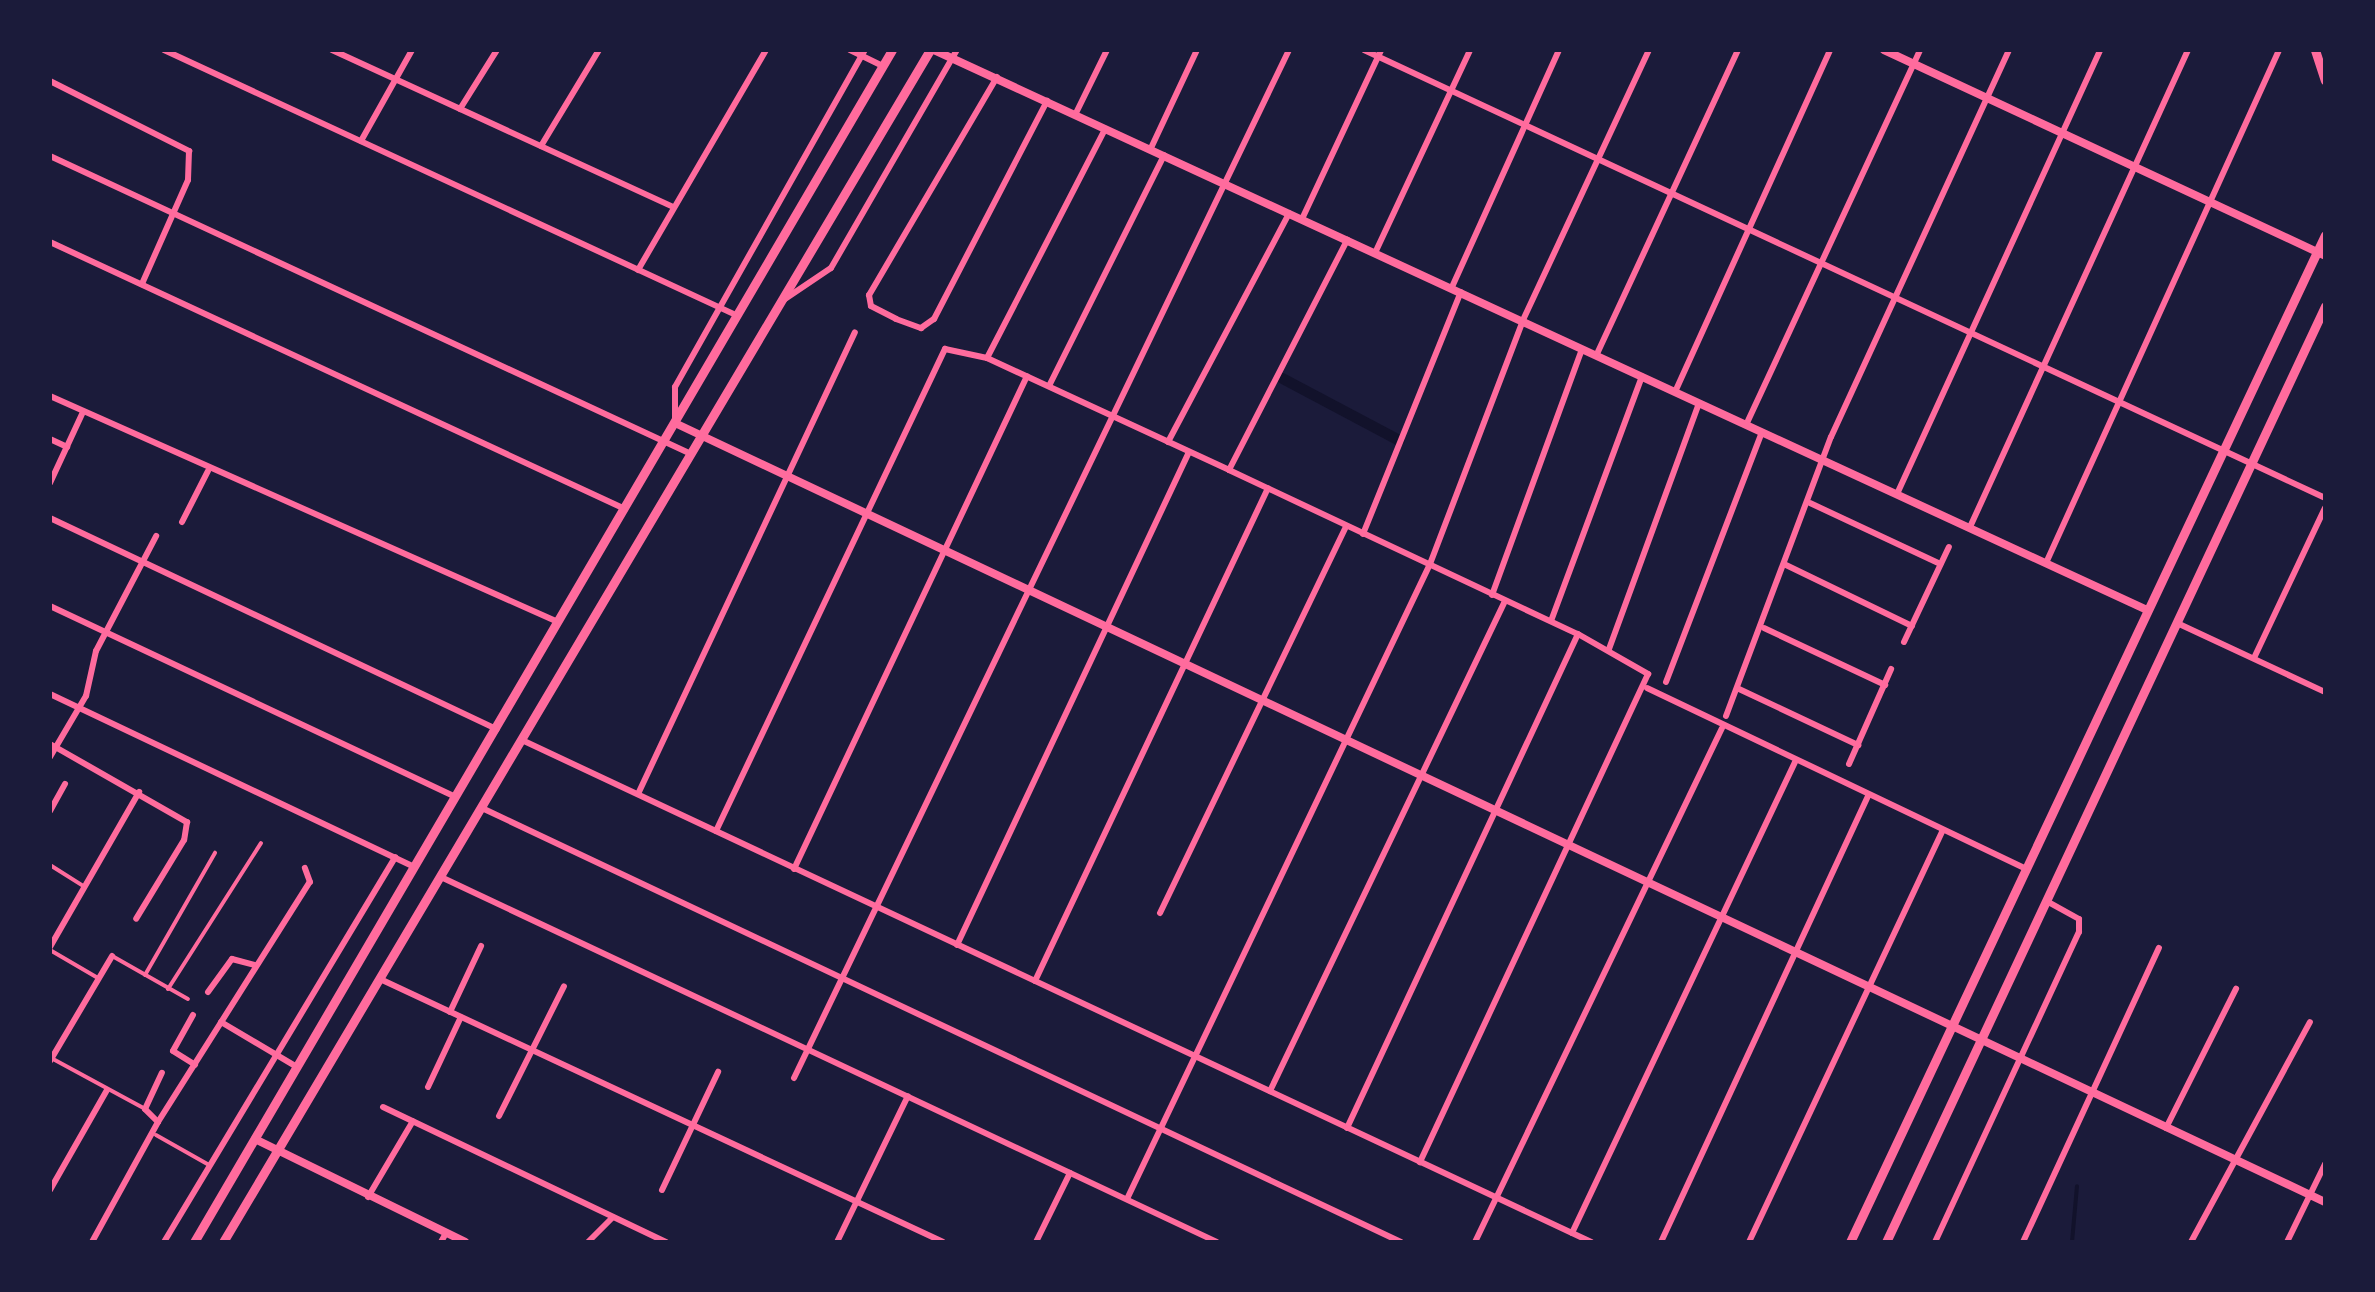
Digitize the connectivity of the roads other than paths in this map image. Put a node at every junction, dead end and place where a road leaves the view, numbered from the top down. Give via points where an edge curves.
1 (164, 50) edge
2 (332, 50) edge
3 (412, 50) edge
4 (497, 50) edge
5 (599, 50) edge
6 (766, 50) edge
7 (850, 50) edge
8 (892, 50) edge
9 (932, 50) edge
10 (1106, 50) edge
11 (1198, 50) edge
12 (1289, 50) edge
13 (1364, 50) edge
14 (1470, 50) edge
15 (1559, 50) edge
16 (1649, 50) edge
17 (1738, 50) edge
18 (1830, 50) edge
19 (1884, 50) edge
20 (1920, 50) edge
21 (2009, 50) edge
22 (2100, 50) edge
23 (2188, 50) edge
24 (2279, 50) edge
25 (2315, 50) edge
26 (864, 53) edge
27 (1379, 53) edge
28 (954, 54) edge
29 (1914, 64) junction
30 (883, 66) junction
31 (996, 77) junction
32 (394, 80) junction
33 (2325, 80) edge
34 (50, 82) edge
35 (1452, 91) junction
36 (1987, 98) junction
37 (1048, 100) junction
38 (460, 109) junction
39 (1076, 113) junction
40 (1525, 125) junction
41 (1106, 128) junction
42 (2061, 133) junction
43 (361, 142) junction
44 (542, 146) junction
45 (1151, 148) junction
46 (1164, 155) junction
47 (50, 156) edge
48 (1599, 159) junction
49 (2134, 167) junction
50 (1228, 183) junction
51 (1668, 192) junction
52 (2209, 202) junction
53 (674, 207) junction
54 (174, 212) junction
55 (1290, 213) junction
56 (1302, 219) junction
57 (1746, 229) junction
58 (2325, 234) edge
59 (1347, 240) junction
60 (50, 242) edge
61 (1376, 253) junction
62 (2321, 254) edge
63 (1820, 263) junction
64 (638, 270) junction
65 (142, 284) junction
66 (1452, 287) junction
67 (1461, 292) junction
68 (1896, 298) junction
69 (781, 302) junction
70 (2325, 306) edge
71 (720, 307) junction
72 (736, 315) junction
73 (1524, 320) junction
74 (855, 332) dead end
75 (1970, 332) junction
76 (1582, 349) junction
77 (1596, 356) junction
78 (987, 358) junction
79 (2040, 365) junction
80 (1027, 376) junction
81 (1642, 376) junction
82 (1049, 386) junction
83 (1675, 392) junction
84 (50, 396) edge
85 (1699, 403) junction
86 (2122, 403) junction
87 (83, 412) junction
88 (1108, 415) junction
89 (677, 424) junction
90 (1746, 424) junction
91 (1762, 432) junction
92 (702, 436) junction
93 (50, 439) edge
94 (666, 442) junction
95 (1168, 442) junction
96 (67, 447) junction
97 (2224, 451) junction
98 (1189, 452) junction
99 (691, 454) junction
100 (1822, 459) junction
101 (2250, 462) junction
102 (1229, 470) junction
103 (208, 471) junction
104 (789, 479) junction
105 (50, 484) edge
106 (1268, 488) junction
107 (1897, 494) junction
108 (2325, 498) edge
109 (1810, 503) junction
110 (2325, 508) edge
111 (626, 510) junction
112 (865, 514) junction
113 (50, 518) edge
114 (182, 522) dead end
115 (1346, 526) junction
116 (1970, 527) junction
117 (1363, 534) junction
118 (156, 536) dead end
119 (1949, 546) dead end
120 (946, 552) junction
121 (144, 563) junction
122 (1430, 564) junction
123 (1786, 564) junction
124 (1940, 564) junction
125 (2046, 564) junction
126 (1026, 589) junction
127 (1492, 595) junction
128 (1506, 601) junction
129 (50, 606) edge
130 (2145, 609) junction
131 (1551, 621) junction
132 (2174, 622) junction
133 (559, 623) junction
134 (1912, 626) junction
135 (1106, 628) junction
136 (1763, 628) junction
137 (106, 632) junction
138 (1578, 634) junction
139 (1904, 642) dead end
140 (1609, 649) junction
141 (2254, 658) junction
142 (1184, 665) junction
143 (1891, 669) dead end
144 (1666, 682) dead end
145 (1885, 685) junction
146 (1647, 688) junction
147 (2324, 688) edge
148 (1738, 689) junction
149 (50, 694) edge
150 (1262, 700) junction
151 (79, 708) junction
152 (1726, 716) dead end
153 (1722, 728) junction
154 (497, 729) junction
155 (1343, 740) junction
156 (524, 741) junction
157 (53, 745) edge
158 (1858, 746) junction
159 (50, 757) edge
160 (1795, 762) junction
161 (1849, 764) dead end
162 (1422, 776) junction
163 (65, 784) dead end
164 (138, 792) junction
165 (638, 794) junction
166 (1868, 796) junction
167 (457, 797) junction
168 (484, 809) junction
169 (1496, 810) junction
170 (50, 811) edge
171 (1942, 830) junction
172 (716, 831) junction
173 (262, 843) dead end
174 (1569, 844) junction
175 (216, 853) dead end
176 (395, 857) junction
177 (50, 865) edge
178 (416, 867) junction
179 (306, 868) dead end
180 (2024, 868) junction
181 (794, 869) junction
182 (442, 878) junction
183 (1646, 881) junction
184 (85, 886) junction
185 (2047, 901) junction
186 (880, 908) junction
187 (1160, 913) dead end
188 (1723, 918) junction
189 (136, 919) dead end
190 (957, 945) junction
191 (481, 946) dead end
192 (50, 948) edge
193 (2159, 948) dead end
194 (1794, 952) junction
195 (112, 956) joint
196 (255, 965) junction
197 (145, 975) junction
198 (845, 978) junction
199 (99, 979) junction
200 (380, 979) junction
201 (1035, 982) junction
202 (564, 986) dead end
203 (1868, 988) junction
204 (2236, 988) dead end
205 (168, 989) junction
206 (208, 992) dead end
207 (188, 999) dead end
208 (450, 1012) junction
209 (193, 1016) dead end
210 (461, 1017) junction
211 (222, 1022) junction
212 (2310, 1022) dead end
213 (1951, 1024) junction
214 (1981, 1039) junction
215 (532, 1050) junction
216 (810, 1051) junction
217 (277, 1054) junction
218 (1194, 1056) junction
219 (2019, 1057) junction
220 (51, 1060) edge
221 (195, 1065) junction
222 (297, 1067) junction
223 (718, 1072) dead end
224 (162, 1073) dead end
225 (794, 1078) dead end
226 (428, 1086) dead end
227 (107, 1090) junction
228 (2091, 1091) junction
229 (1270, 1092) junction
230 (908, 1096) junction
231 (383, 1107) dead end
232 (145, 1109) junction
233 (500, 1116) dead end
234 (413, 1121) junction
235 (158, 1122) junction
236 (693, 1126) junction
237 (1160, 1128) junction
238 (1346, 1128) junction
239 (2166, 1128) junction
240 (156, 1135) junction
241 (254, 1139) junction
242 (277, 1152) junction
243 (2236, 1160) junction
244 (1420, 1162) junction
245 (2325, 1164) edge
246 (211, 1166) junction
247 (1070, 1173) junction
248 (50, 1190) edge
249 (662, 1190) dead end
250 (2310, 1194) junction
251 (368, 1197) junction
252 (1496, 1198) junction
253 (1127, 1200) junction
254 (856, 1201) junction
255 (2325, 1202) edge
256 (613, 1216) junction
257 (1572, 1233) junction
258 (443, 1238) edge
259 (92, 1242) edge
260 (164, 1242) edge
261 (194, 1242) edge
262 (223, 1242) edge
263 (464, 1242) edge
264 (588, 1242) edge
265 (666, 1242) edge
266 (836, 1242) edge
267 (943, 1242) edge
268 (1036, 1242) edge
269 (1217, 1242) edge
270 (1401, 1242) edge
271 (1475, 1242) edge
272 (1591, 1242) edge
273 (1660, 1242) edge
274 (1749, 1242) edge
275 (1850, 1242) edge
276 (1886, 1242) edge
277 (1935, 1242) edge
278 (2023, 1242) edge
279 (2191, 1242) edge
280 (2287, 1242) edge

1 - 43 street
2 - 32 street
3 - 32 street
4 - 38 street
5 - 44 street
6 - 53 street
7 - 26 street
8 - 30 main road
9 - 28 street
9 - 69 main road
10 - 39 street
11 - 45 street
12 - 50 street
13 - 27 street
14 - 35 street
15 - 40 street
16 - 48 street
17 - 51 street
18 - 57 street
19 - 29 street
20 - 29 street
21 - 36 street
22 - 42 street
23 - 49 street
24 - 52 street
25 - 33 main road
26 - 30 street
26 - 71 street
27 - 35 street
27 - 56 street
28 - 31 street
28 - 69 street via 831,268
29 - 36 street
29 - 63 street
30 - 72 main road
31 - 37 street
31 - 37 street via 878,279 872,306 926,326
32 - 38 street
32 - 43 street
34 - 54 street via 129,125 183,144 192,162
35 - 40 street
35 - 61 street
36 - 42 street
36 - 68 street
37 - 39 street
38 - 44 street
39 - 41 street
40 - 48 street
40 - 66 street
41 - 45 street
41 - 78 street
42 - 49 street
42 - 75 street
43 - 64 street
44 - 53 street
45 - 46 street
46 - 50 street
46 - 82 street
47 - 54 street
48 - 51 street
48 - 73 street
49 - 52 street
49 - 79 street
50 - 55 street
50 - 88 street
51 - 57 street
51 - 77 street
52 - 62 street
52 - 86 street
53 - 64 street
54 - 65 street
54 - 94 street
55 - 56 street
55 - 95 street
56 - 59 street
57 - 63 street
57 - 83 street
58 - 62 main road
59 - 61 street
59 - 102 street
60 - 65 street
61 - 66 street
62 - 97 main road
63 - 68 street
63 - 90 street
64 - 71 street
65 - 111 street
66 - 67 street
67 - 73 street
67 - 117 street
68 - 75 street
68 - 100 street
69 - 92 main road
70 - 101 main road
71 - 72 street
71 - 89 street via 672,394
72 - 89 main road
73 - 76 street
73 - 122 street
74 - 104 street
75 - 79 street
75 - 107 street
76 - 77 street
76 - 127 street
77 - 81 street
78 - 80 street
78 - 112 street via 958,347 942,354
79 - 86 street
79 - 116 street
80 - 82 street
80 - 120 street
81 - 83 street
81 - 131 street
82 - 88 street
83 - 85 street
84 - 87 street
85 - 90 street
85 - 140 street
86 - 97 street
86 - 125 street
87 - 96 street
87 - 103 street
88 - 95 street
88 - 126 street
89 - 92 street
89 - 94 main road
90 - 91 street
91 - 100 street
91 - 144 street
92 - 99 main road
92 - 104 street
93 - 96 street
94 - 99 street
94 - 111 main road
95 - 98 street
96 - 105 street
97 - 101 street
97 - 130 main road
98 - 102 street
98 - 135 street
99 - 156 main road
100 - 107 street
100 - 109 street
101 - 108 street
101 - 132 main road
102 - 106 street
103 - 114 street
103 - 133 street
104 - 112 street
104 - 165 street
106 - 115 street
106 - 142 street
107 - 116 street
109 - 123 street
109 - 124 street
110 - 141 street
111 - 133 main road
112 - 120 street
112 - 172 street
113 - 121 street
115 - 117 street
115 - 150 street
116 - 125 street
117 - 122 street
118 - 121 street
119 - 124 street
120 - 126 street
120 - 181 street
121 - 137 street
121 - 154 street
122 - 127 street
122 - 155 street
123 - 134 street
123 - 136 street
124 - 134 street
125 - 130 street
126 - 135 street
126 - 186 street
127 - 128 street
128 - 131 street
128 - 162 street
129 - 137 street
130 - 180 main road
131 - 138 street
132 - 141 street
132 - 185 main road
133 - 154 main road
134 - 139 street
135 - 142 street
135 - 190 street
136 - 145 street
136 - 148 street
137 - 151 street
137 - 167 street
138 - 140 street
138 - 169 street
140 - 146 street via 1648,674
141 - 147 street
142 - 150 street
142 - 201 street
143 - 145 street
145 - 158 street
146 - 153 street
146 - 174 street
148 - 152 street
148 - 158 street
149 - 151 street
150 - 155 street
150 - 187 street
151 - 157 street
151 - 176 street
153 - 160 street
153 - 183 street
154 - 167 main road
155 - 162 street
155 - 218 street
156 - 165 street
156 - 168 main road
157 - 159 street
157 - 164 street
158 - 161 street
160 - 166 street
160 - 188 street
162 - 169 street
162 - 229 street
163 - 170 street
164 - 184 street
164 - 189 street via 188,826
165 - 172 street
166 - 171 street
166 - 194 street
167 - 178 main road
168 - 182 main road
168 - 198 street
169 - 174 street
169 - 238 street
171 - 180 street
171 - 203 street
172 - 181 street
173 - 205 street
174 - 183 street
174 - 244 street
175 - 197 street
176 - 178 street
176 - 217 street
177 - 184 street
178 - 222 main road
179 - 196 street via 310,882
180 - 213 main road
181 - 186 street
182 - 200 main road
182 - 216 street
183 - 188 street
183 - 252 street
184 - 192 street
185 - 214 main road
185 - 219 street via 2081,924
186 - 190 street
186 - 198 street
188 - 194 street
188 - 257 street
190 - 201 street
191 - 208 street
192 - 199 street
193 - 228 street
194 - 203 street
194 - 273 street
195 - 197 street
195 - 199 street
196 - 206 street via 232,959
196 - 211 street
197 - 205 street
198 - 216 street
198 - 237 street
199 - 220 street
200 - 208 street
200 - 242 main road
201 - 218 street
202 - 215 street
203 - 213 street
203 - 274 street
204 - 239 street
205 - 207 street
208 - 210 street
209 - 221 street via 174,1051
210 - 215 street
210 - 226 street
211 - 217 street
211 - 221 street
212 - 243 street
213 - 214 street
213 - 275 main road
214 - 219 street
214 - 276 main road
215 - 233 street
215 - 236 street
216 - 225 street
216 - 230 street
217 - 222 street
217 - 246 street
218 - 229 street
218 - 237 street
219 - 228 street
219 - 277 street
220 - 227 street
221 - 235 street
222 - 241 main road
223 - 236 street
224 - 232 street
227 - 232 street
227 - 248 street
228 - 239 street
228 - 278 street
229 - 238 street
230 - 247 street
230 - 254 street
231 - 234 street
232 - 235 street
234 - 251 street
234 - 256 street
235 - 240 street
236 - 249 street
236 - 254 street
237 - 253 street
237 - 270 street
238 - 244 street
239 - 243 street
240 - 246 street
240 - 259 street
241 - 242 street
241 - 261 main road
242 - 251 street
242 - 262 main road
243 - 250 street
243 - 279 street
244 - 252 street
245 - 250 street
246 - 260 street
247 - 253 street
247 - 268 street
250 - 255 street
250 - 280 street
251 - 258 street
252 - 257 street
252 - 271 street
253 - 269 street
254 - 266 street
254 - 267 street
256 - 264 street
256 - 265 street
257 - 272 street
258 - 263 street

